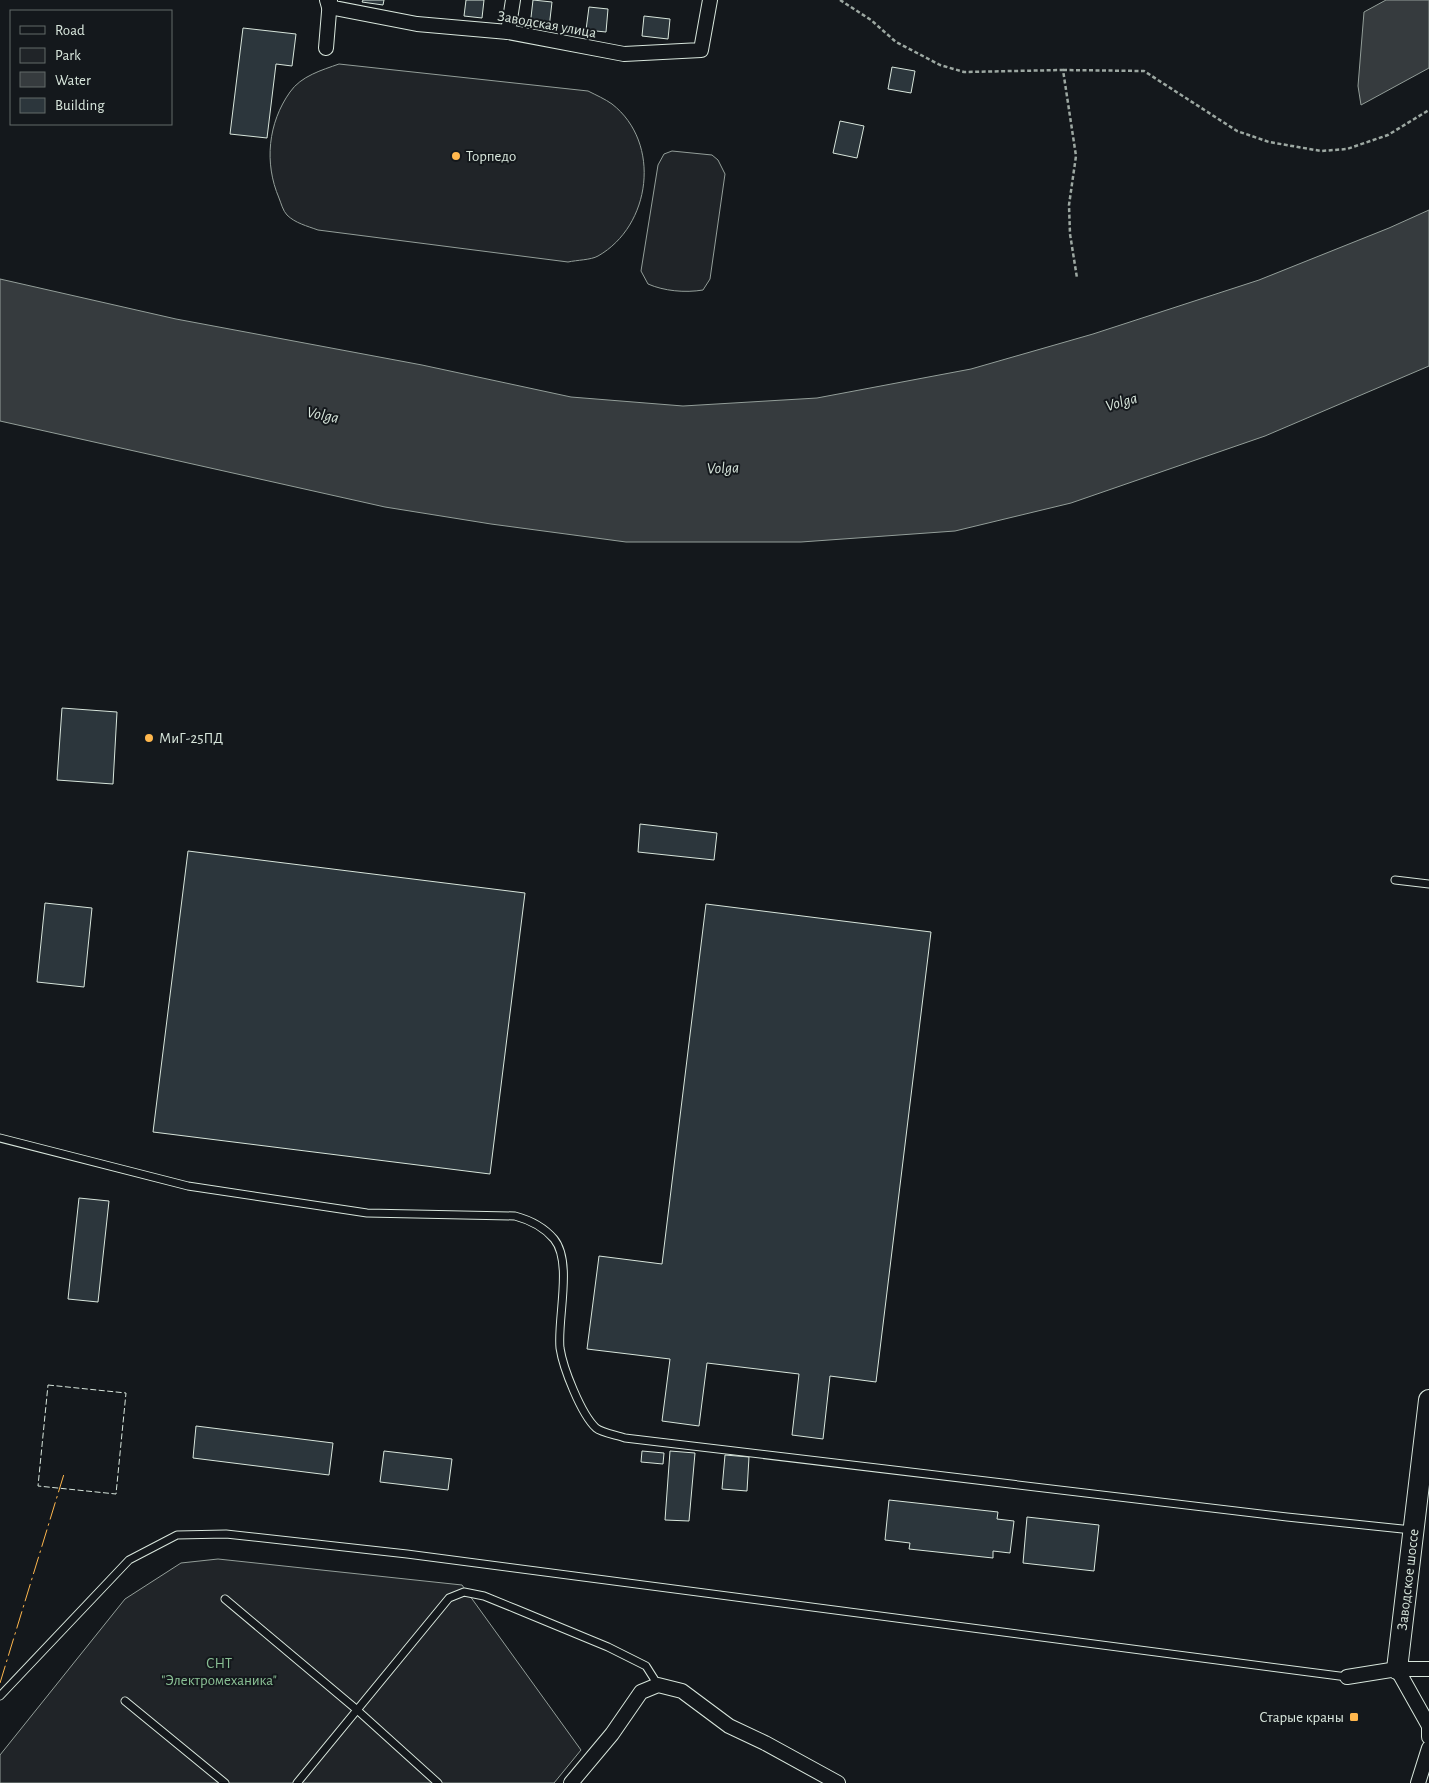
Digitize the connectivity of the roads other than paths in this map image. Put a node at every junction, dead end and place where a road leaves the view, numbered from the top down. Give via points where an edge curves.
1 (513, 0) edge
2 (710, 0) edge
3 (328, 2) edge
4 (508, 32) junction
5 (326, 48) dead end
6 (1395, 880) dead end
7 (1429, 884) edge
8 (0, 1138) edge
9 (1429, 1400) edge
10 (1414, 1530) junction
11 (225, 1599) dead end
12 (1397, 1669) junction
13 (1429, 1669) edge
14 (1347, 1677) joint
15 (658, 1685) junction
16 (0, 1696) edge
17 (125, 1701) dead end
18 (356, 1709) junction
19 (1429, 1737) edge
20 (1429, 1748) edge
21 (225, 1783) edge
22 (297, 1783) edge
23 (438, 1783) edge
24 (571, 1783) edge
25 (838, 1783) edge
26 (1418, 1783) edge

1 - 4 street
2 - 4 street, Заводская улица via 701,50 624,54
3 - 4 street, Заводская улица via 417,24
3 - 5 street
6 - 7 lane
8 - 10 lane via 198,1187 367,1212 515,1216 534,1221 554,1239 560,1251 560,1349 575,1396 597,1428 625,1438
9 - 10 street, Заводское шоссе
10 - 12 street, Заводское шоссе
11 - 18 lane
12 - 13 street
12 - 14 street
12 - 19 street via 1429,1726
14 - 16 lane via 407,1554 216,1534 177,1534 129,1560
15 - 18 lane via 646,1666 608,1647 484,1596 458,1592 449,1598
15 - 24 street via 641,1692 612,1734
15 - 25 street via 682,1691 729,1726
17 - 21 lane
18 - 22 lane
18 - 23 lane
20 - 26 street

